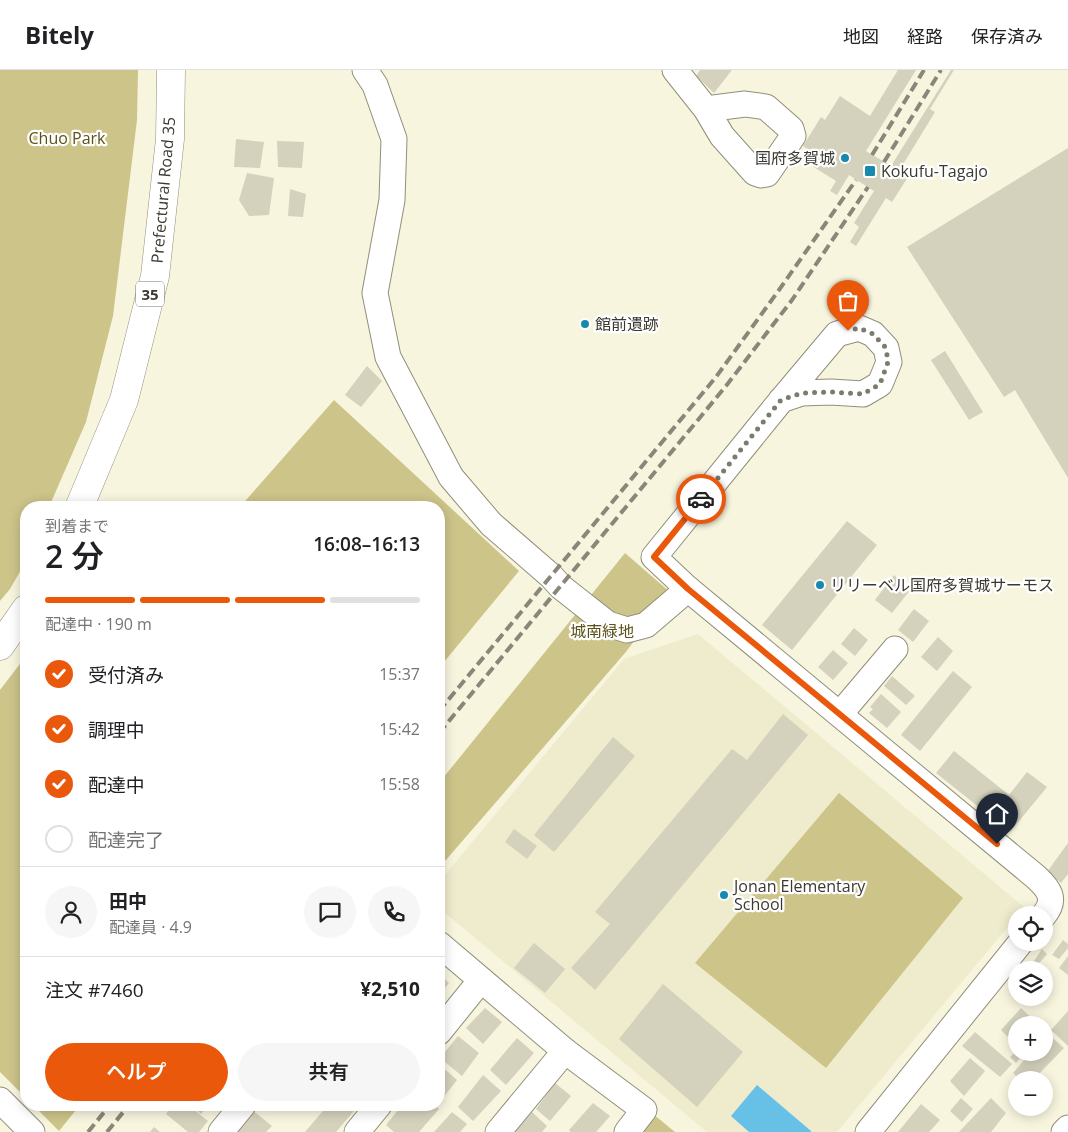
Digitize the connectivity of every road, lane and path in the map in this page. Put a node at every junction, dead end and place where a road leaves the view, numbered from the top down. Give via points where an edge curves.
1 (170, 70) edge
2 (365, 70) edge
3 (675, 70) edge
4 (706, 109) dead end
5 (781, 400) dead end
6 (82, 501) edge
7 (688, 589) junction
8 (20, 618) edge
9 (0, 646) edge
10 (895, 649) dead end
11 (840, 714) junction
12 (1049, 906) edge
13 (445, 949) edge
14 (1015, 951) edge
15 (482, 980) junction
16 (445, 1025) edge
17 (565, 1051) junction
18 (0, 1100) edge
19 (238, 1111) edge
20 (374, 1111) edge
21 (1068, 1128) edge
22 (32, 1132) edge
23 (221, 1132) edge
24 (357, 1132) edge
25 (498, 1132) edge
26 (626, 1132) edge
27 (868, 1132) edge
28 (1064, 1132) edge

1 - 6 main road, Prefectural Road 35 / 35 via 170,139 154,276 124,400
2 - 7 street via 375,85 394,139 392,200 375,293 388,357 450,477 491,524 608,624 627,630 646,625
3 - 4 street
5 - 7 street via 654,557
7 - 11 street
8 - 9 main road
10 - 11 street
11 - 12 street via 1044,885 1050,894
13 - 15 street
14 - 27 street
15 - 16 street
15 - 17 street
17 - 25 street
17 - 26 street via 644,1110
18 - 22 street
19 - 23 street
20 - 24 street
21 - 28 street

